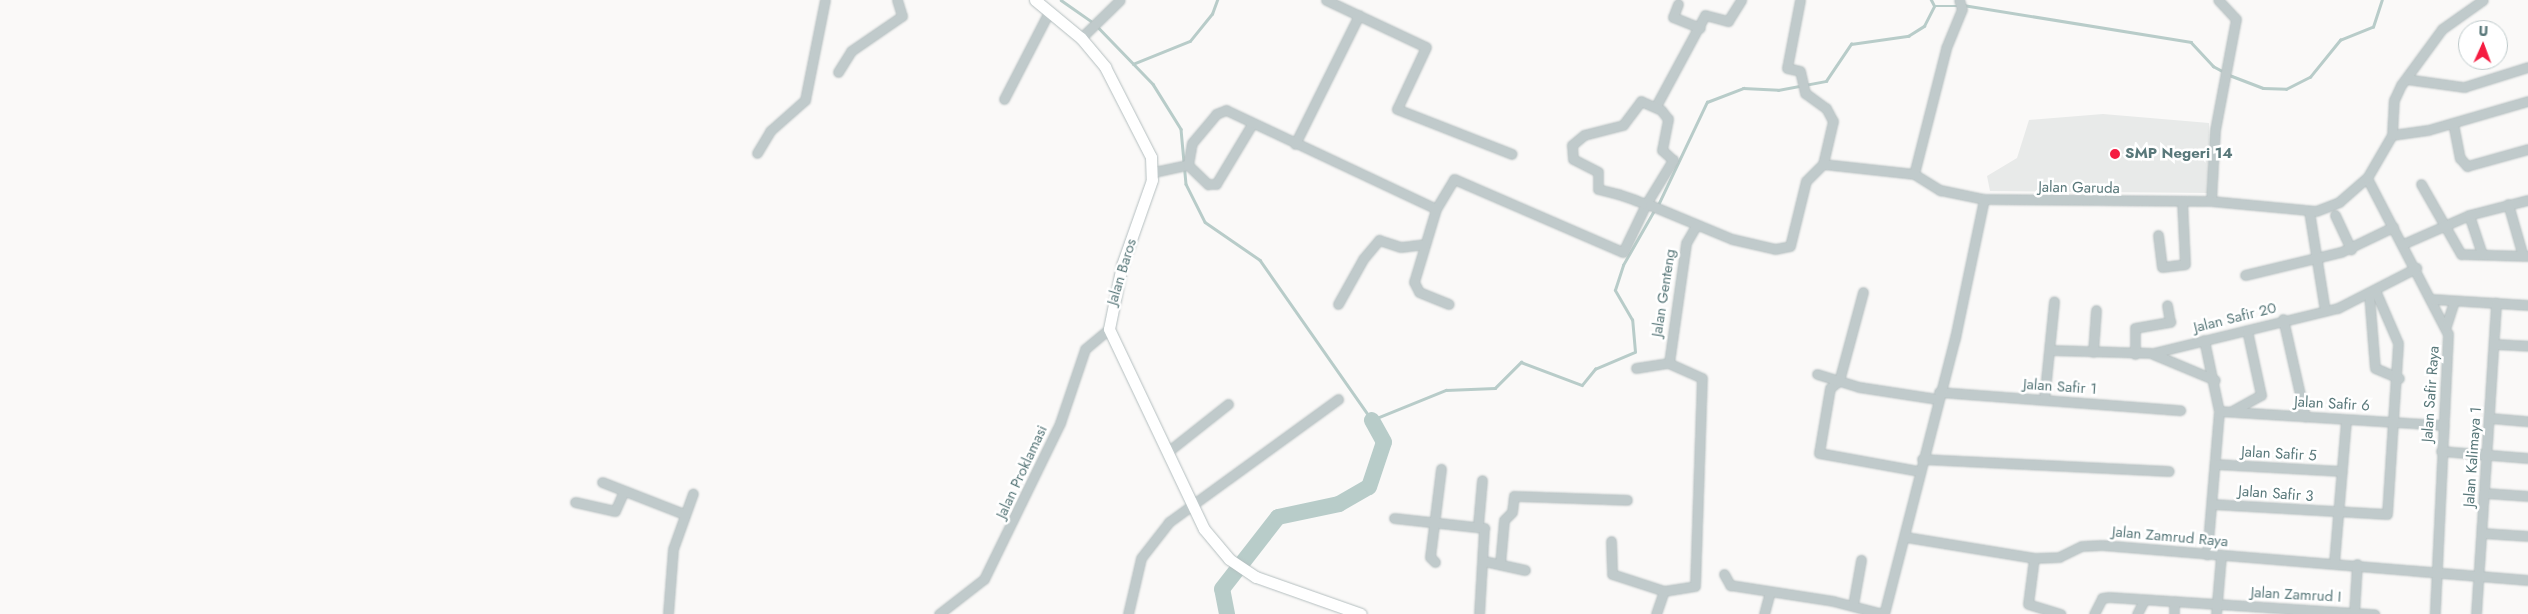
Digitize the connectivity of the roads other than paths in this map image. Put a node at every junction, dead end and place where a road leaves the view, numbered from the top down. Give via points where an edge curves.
1 (825, 0) edge
2 (896, 0) edge
3 (1035, 0) edge
4 (1120, 0) edge
5 (1326, 0) edge
6 (1741, 0) edge
7 (1800, 0) edge
8 (1959, 0) edge
9 (2218, 0) edge
10 (2483, 0) edge
11 (1678, 4) dead end
12 (1049, 12) junction
13 (1359, 15) junction
14 (1700, 28) junction
15 (1085, 34) junction
16 (2528, 67) edge
17 (838, 72) dead end
18 (2406, 79) junction
19 (1004, 99) dead end
20 (2528, 101) edge
21 (1656, 106) junction
22 (2453, 123) junction
23 (1252, 124) junction
24 (2392, 135) junction
25 (1295, 144) junction
26 (2528, 148) edge
27 (757, 153) dead end
28 (1512, 154) dead end
29 (1823, 164) junction
30 (1187, 166) junction
31 (1154, 172) junction
32 (1914, 174) junction
33 (2367, 178) junction
34 (2422, 184) dead end
35 (1984, 199) junction
36 (2528, 200) edge
37 (2182, 201) junction
38 (2211, 201) junction
39 (2508, 204) junction
40 (1652, 206) junction
41 (1436, 209) junction
42 (2309, 210) junction
43 (2335, 215) dead end
44 (2469, 215) junction
45 (2446, 223) junction
46 (1696, 226) junction
47 (2393, 227) junction
48 (2158, 235) dead end
49 (1424, 244) junction
50 (2403, 244) junction
51 (2351, 249) junction
52 (2482, 254) junction
53 (2525, 256) edge
54 (2315, 259) junction
55 (2416, 268) junction
56 (2245, 275) dead end
57 (1863, 292) dead end
58 (2372, 292) junction
59 (2432, 299) junction
60 (2454, 300) junction
61 (2054, 302) dead end
62 (2496, 303) junction
63 (1338, 304) dead end
64 (1449, 304) dead end
65 (2167, 304) dead end
66 (2528, 305) edge
67 (2096, 310) dead end
68 (2325, 311) junction
69 (2283, 320) junction
70 (2446, 326) junction
71 (1109, 329) junction
72 (2248, 330) junction
73 (2204, 340) junction
74 (2495, 344) junction
75 (2528, 346) edge
76 (2051, 350) junction
77 (2094, 352) junction
78 (2135, 354) junction
79 (2153, 354) junction
80 (1669, 363) junction
81 (1636, 368) dead end
82 (1817, 374) dead end
83 (2399, 378) junction
84 (2215, 380) junction
85 (1840, 381) junction
86 (1938, 396) junction
87 (1338, 400) dead end
88 (2044, 400) junction
89 (1228, 404) dead end
90 (2180, 410) dead end
91 (2219, 411) junction
92 (2230, 412) junction
93 (2305, 417) junction
94 (2346, 418) junction
95 (2490, 418) junction
96 (2528, 420) edge
97 (2395, 421) junction
98 (2444, 425) junction
99 (1170, 450) junction
100 (2441, 451) junction
101 (2488, 455) junction
102 (2528, 458) edge
103 (1922, 459) junction
104 (2215, 464) junction
105 (1441, 469) dead end
106 (2169, 471) dead end
107 (2342, 471) junction
108 (1919, 472) junction
109 (1482, 480) dead end
110 (602, 482) dead end
111 (624, 491) junction
112 (693, 493) dead end
113 (2485, 493) junction
114 (2528, 496) edge
115 (1627, 500) dead end
116 (575, 502) dead end
117 (2212, 504) junction
118 (1194, 507) junction
119 (2339, 512) junction
120 (684, 514) junction
121 (1394, 518) dead end
122 (1435, 522) junction
123 (1478, 525) junction
124 (2482, 533) junction
125 (2528, 536) edge
126 (1906, 537) junction
127 (1611, 541) dead end
128 (2207, 554) junction
129 (2221, 556) junction
130 (2034, 558) junction
131 (1861, 560) dead end
132 (1484, 561) junction
133 (1435, 562) dead end
134 (2334, 563) junction
135 (1500, 564) junction
136 (2357, 564) junction
137 (1524, 570) dead end
138 (2436, 573) junction
139 (1724, 574) dead end
140 (2480, 577) junction
141 (2528, 580) edge
142 (1664, 591) junction
143 (1770, 592) junction
144 (2144, 600) junction
145 (2174, 601) junction
146 (2216, 604) junction
147 (1853, 605) junction
148 (2258, 611) edge
149 (2354, 613) edge
150 (668, 614) edge
151 (939, 614) edge
152 (1128, 614) edge
153 (1361, 614) edge
154 (1479, 614) edge
155 (1656, 614) edge
156 (1764, 614) edge
157 (1884, 614) edge
158 (2061, 614) edge
159 (2094, 614) edge
160 (2137, 614) edge
161 (2174, 614) edge
162 (2216, 614) edge
163 (2374, 614) edge
164 (2435, 614) edge
165 (2476, 614) edge

1 - 27 street via 804,100 770,131
2 - 17 street via 902,16 851,51
3 - 12 main road
4 - 15 street
5 - 13 street
6 - 14 street via 1731,20 1708,14
7 - 29 street via 1787,56 1788,69 1800,71 1805,93 1826,108 1834,121
8 - 32 street via 1962,9 1946,48
9 - 38 street via 2236,19 2221,105
10 - 18 street, Jalan Garuda via 2442,29
11 - 14 street via 1673,18
12 - 15 main road
12 - 19 street
13 - 25 street
13 - 28 street via 1426,47 1397,109
14 - 21 street
15 - 31 main road via 1106,67 1151,157
16 - 18 street via 2464,87
18 - 24 street, Jalan Garuda via 2396,95
20 - 22 street
21 - 40 street via 1668,118 1662,150 1673,160
21 - 40 street via 1637,103 1623,125 1579,137 1571,151 1577,163 1597,171 1598,188
22 - 24 street
22 - 26 street via 2460,158 2467,166
23 - 25 street
23 - 30 street via 1221,110 1192,144
23 - 30 street via 1216,184 1208,184
24 - 33 street, Jalan Garuda
25 - 41 street
29 - 32 street
29 - 46 street via 1806,181 1787,248 1740,241
30 - 31 street
31 - 71 main road, Jalan Baros via 1119,273
32 - 35 street via 1940,190
33 - 42 street, Jalan Garuda via 2339,202
33 - 47 street, Jalan Safir Raya
34 - 45 street
35 - 37 street, Jalan Garuda
35 - 86 street via 1955,338
36 - 39 street
37 - 38 street, Jalan Garuda
37 - 48 street via 2186,264 2162,266
38 - 42 street, Jalan Garuda
39 - 44 street
39 - 53 street
40 - 41 street via 1622,252 1454,180
40 - 46 street
41 - 49 street
42 - 54 street
43 - 51 street
44 - 45 street
44 - 52 street
45 - 50 street
45 - 52 street via 2461,254
46 - 80 street, Jalan Genteng via 1686,242
47 - 50 street, Jalan Safir Raya
47 - 51 street
49 - 63 street via 1401,247 1379,240 1362,259
49 - 64 street via 1415,286
50 - 55 street, Jalan Safir Raya
51 - 54 street
52 - 53 street
54 - 56 street
54 - 68 street
55 - 58 street, Jalan Safir 20
55 - 59 street, Jalan Safir Raya
57 - 85 street
58 - 68 street, Jalan Safir 20
58 - 83 street via 2397,334
58 - 83 street via 2375,368
59 - 60 street
59 - 70 street, Jalan Safir Raya
60 - 62 street
60 - 70 street
61 - 76 street
62 - 66 street
62 - 74 street, Jalan Kalimaya 1
65 - 78 street via 2170,322 2135,328
67 - 77 street
68 - 69 street, Jalan Safir 20
69 - 72 street, Jalan Safir 20
69 - 93 street
70 - 98 street, Jalan Safir Raya
71 - 99 main road via 1128,376
71 - 151 street, Jalan Proklamasi via 1085,349 1060,423 984,579
72 - 73 street, Jalan Safir 20
72 - 92 street via 2261,395
73 - 79 street, Jalan Safir 20
73 - 84 street
74 - 75 street
74 - 95 street, Jalan Kalimaya 1
76 - 77 street
76 - 88 street
77 - 78 street
78 - 79 street
79 - 84 street
80 - 81 street
80 - 142 street via 1702,378 1701,461 1696,586
82 - 85 street, Jalan Safir 1
83 - 97 street
84 - 91 street
85 - 86 street, Jalan Safir 1
85 - 108 street via 1830,388 1820,455
86 - 88 street, Jalan Safir 1
86 - 103 street
87 - 118 street
88 - 90 street, Jalan Safir 1
89 - 99 street
91 - 92 street, Jalan Safir 6
91 - 104 street
92 - 93 street, Jalan Safir 6
93 - 94 street, Jalan Safir 6
94 - 97 street, Jalan Safir 6
94 - 107 street
95 - 96 street
95 - 101 street, Jalan Kalimaya 1
97 - 98 street, Jalan Safir 6
97 - 119 street, Jalan Safir 3 via 2387,514
98 - 100 street, Jalan Safir Raya
99 - 118 main road
100 - 101 street
100 - 138 street, Jalan Safir Raya
101 - 102 street
101 - 113 street, Jalan Kalimaya 1
103 - 106 street
103 - 108 street
104 - 107 street, Jalan Safir 5
104 - 117 street
105 - 122 street
107 - 119 street
108 - 126 street
109 - 123 street
110 - 111 street
111 - 116 street via 615,511
111 - 120 street
112 - 120 street
113 - 114 street
113 - 124 street, Jalan Kalimaya 1
115 - 135 street via 1514,496 1511,514 1504,520
117 - 119 street, Jalan Safir 3
117 - 128 street
118 - 152 street via 1178,514 1152,539 1141,558
118 - 153 main road via 1212,542 1256,577
119 - 134 street
120 - 150 street via 673,549
121 - 122 street
122 - 123 street
122 - 133 street via 1430,559
123 - 132 street via 1486,532
124 - 125 street
124 - 140 street, Jalan Kalimaya 1
126 - 130 street, Jalan Zamrud Raya
126 - 157 street
127 - 142 street via 1612,574
128 - 129 street, Jalan Zamrud Raya
128 - 130 street, Jalan Zamrud Raya via 2088,545 2059,557
129 - 134 street, Jalan Zamrud Raya
129 - 146 street
130 - 158 street via 2029,605
131 - 147 street
132 - 135 street
132 - 154 street
134 - 136 street, Jalan Zamrud Raya
135 - 137 street
136 - 138 street, Jalan Zamrud Raya
136 - 149 street
138 - 140 street, Jalan Zamrud Raya
138 - 164 street, Jalan Safir Raya
139 - 143 street via 1730,585
140 - 141 street, Jalan Zamrud Raya
140 - 165 street, Jalan Kalimaya 1
142 - 155 street
143 - 147 street
143 - 156 street
144 - 145 street, Jalan Zamrud I
144 - 159 street, Jalan Zamrud I via 2104,597
144 - 160 street
145 - 146 street, Jalan Zamrud I
145 - 161 street
146 - 148 street, Jalan Zamrud I
146 - 162 street
147 - 157 street
148 - 149 street, Jalan Zamrud I
149 - 163 street, Jalan Zamrud I

